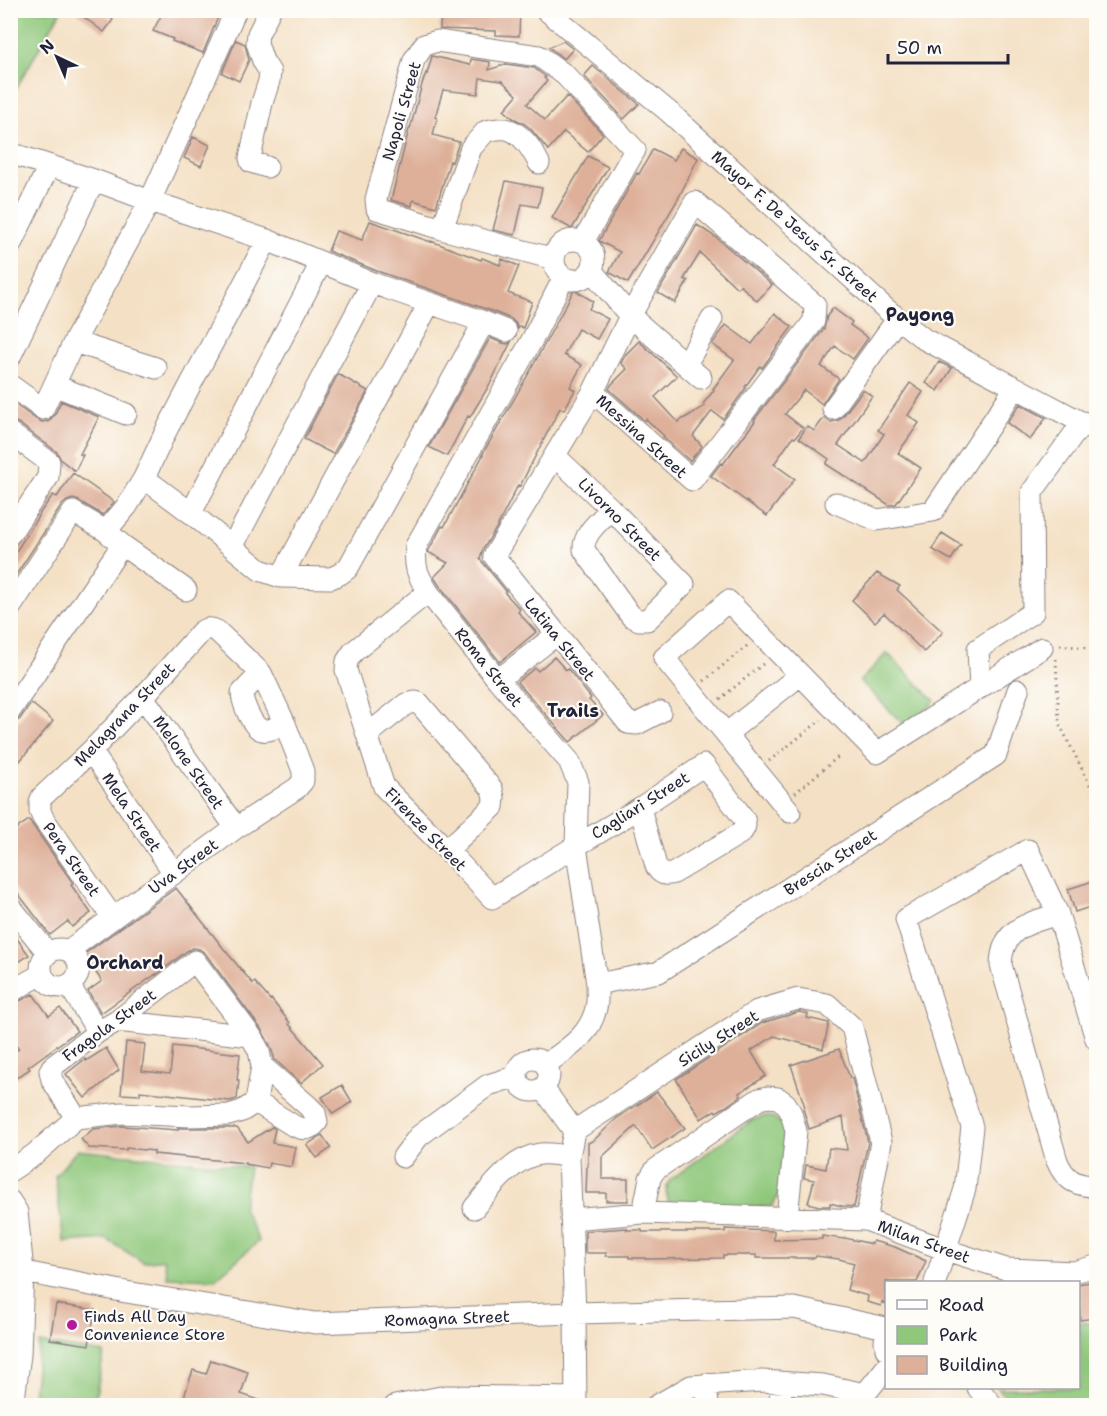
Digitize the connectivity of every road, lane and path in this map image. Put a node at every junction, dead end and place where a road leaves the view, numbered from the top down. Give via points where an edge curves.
1 (236, 10) edge
2 (270, 10) edge
3 (546, 10) edge
4 (10, 153) edge
5 (539, 163) dead end
6 (49, 166) junction
7 (267, 167) dead end
8 (94, 180) junction
9 (150, 201) junction
10 (442, 230) junction
11 (267, 240) junction
12 (584, 242) junction
13 (10, 246) edge
14 (321, 262) junction
15 (559, 268) junction
16 (591, 270) junction
17 (372, 283) junction
18 (429, 304) junction
19 (630, 316) junction
20 (898, 318) junction
21 (712, 319) dead end
22 (484, 322) junction
23 (506, 331) dead end
24 (74, 342) junction
25 (10, 357) edge
26 (156, 368) dead end
27 (10, 385) edge
28 (54, 385) junction
29 (1015, 388) junction
30 (593, 392) junction
31 (833, 409) dead end
32 (126, 414) dead end
33 (1090, 426) edge
34 (10, 433) edge
35 (555, 456) junction
36 (144, 478) junction
37 (836, 503) dead end
38 (611, 509) junction
39 (190, 513) junction
40 (10, 534) edge
41 (114, 538) junction
42 (232, 547) junction
43 (281, 577) junction
44 (186, 590) dead end
45 (428, 592) junction
46 (10, 608) edge
47 (556, 635) junction
48 (761, 635) junction
49 (1048, 646) junction
50 (1096, 650) edge
51 (778, 652) junction
52 (261, 673) junction
53 (800, 675) junction
54 (498, 680) junction
55 (980, 688) junction
56 (1018, 690) dead end
57 (691, 692) junction
58 (143, 697) junction
59 (706, 710) junction
60 (834, 710) junction
61 (10, 711) edge
62 (660, 712) dead end
63 (285, 724) junction
64 (726, 734) junction
65 (367, 735) junction
66 (91, 751) junction
67 (838, 758) dead end
68 (756, 771) junction
69 (1090, 785) dead end
70 (42, 797) joint
71 (640, 808) junction
72 (786, 808) joint
73 (236, 828) junction
74 (576, 846) junction
75 (447, 850) junction
76 (174, 873) junction
77 (492, 898) joint
78 (10, 906) edge
79 (1058, 914) junction
80 (113, 918) junction
81 (69, 950) junction
82 (48, 953) junction
83 (42, 974) junction
84 (597, 984) junction
85 (69, 985) junction
86 (10, 992) edge
87 (117, 1021) junction
88 (98, 1032) junction
89 (251, 1036) junction
90 (1096, 1039) edge
91 (546, 1064) junction
92 (262, 1066) junction
93 (517, 1076) junction
94 (543, 1088) junction
95 (256, 1102) junction
96 (76, 1118) junction
97 (574, 1131) junction
98 (403, 1157) dead end
99 (569, 1157) junction
100 (10, 1171) edge
101 (1096, 1186) edge
102 (10, 1201) edge
103 (474, 1208) dead end
104 (643, 1213) junction
105 (787, 1217) junction
106 (571, 1219) junction
107 (866, 1220) junction
108 (946, 1250) junction
109 (1096, 1266) edge
110 (17, 1270) edge
111 (935, 1281) edge
112 (575, 1313) junction
113 (885, 1328) edge
114 (15, 1354) edge
115 (885, 1370) edge
116 (780, 1382) junction
117 (706, 1384) junction
118 (979, 1389) edge
119 (870, 1400) edge
120 (576, 1402) edge
121 (13, 1406) edge
122 (395, 1406) edge
123 (656, 1406) edge
124 (708, 1406) edge
125 (781, 1406) edge
126 (993, 1406) edge

1 - 9 street
2 - 7 street via 258,34 257,43 270,72 250,158 251,162
3 - 20 street, Mayor F. De Jesus Sr. Street via 669,112
4 - 6 street
5 - 10 street via 520,137 507,129 486,130 471,148
6 - 8 street
6 - 13 street
8 - 9 street
8 - 25 street
9 - 11 street
9 - 24 street
10 - 12 street, Napoli Street via 377,209 376,199 414,60 424,45 437,41 539,56 565,75 635,150
10 - 15 street, Napoli Street
11 - 14 street
11 - 36 street
12 - 15 street via 564,242 558,247 555,253
12 - 16 street via 594,258
14 - 17 street
14 - 39 street
15 - 16 street via 576,279
15 - 45 street, Roma Street via 532,340 416,546 414,561
16 - 19 street
17 - 18 street
17 - 42 street
18 - 22 street
18 - 43 street
19 - 21 street via 694,371
19 - 30 street
19 - 30 street, Messina Street via 695,202 815,305 814,321 692,480
20 - 29 street, Mayor F. De Jesus Sr. Street via 924,339
20 - 31 street
22 - 23 street
22 - 43 street via 348,568 331,578
24 - 26 street
24 - 28 street
27 - 28 street via 43,410
28 - 32 street
29 - 33 street, Mayor F. De Jesus Sr. Street
29 - 37 street via 933,511 877,520
30 - 35 street
33 - 55 street via 1032,492 1033,612 978,649
34 - 40 street via 49,462 48,477
35 - 38 street, Livorno Street
35 - 47 street, Latina Street via 494,556
36 - 39 street
36 - 41 street
38 - 38 street, Livorno Street via 586,536 584,550 631,616 647,620 684,584
39 - 42 street
41 - 44 street
41 - 46 street via 73,512
41 - 61 street
42 - 43 street via 260,570
45 - 54 street, Roma Street
45 - 65 street, Firenze Street via 347,661 346,670
47 - 54 street
47 - 62 street, Latina Street via 628,723 637,724
48 - 51 street
48 - 57 path
48 - 57 street via 728,601 664,658
49 - 50 path
49 - 55 street
49 - 69 path via 1059,723
51 - 53 street
51 - 59 path
52 - 58 street, Melagrana Street via 217,631 208,628
52 - 63 street
52 - 63 street via 242,693 253,723 261,730
53 - 60 street
53 - 64 street
54 - 74 street, Roma Street via 569,761 578,782
55 - 60 street via 877,753
56 - 84 street, Brescia Street via 996,754 659,972
57 - 59 street
58 - 66 street, Melagrana Street
58 - 73 street, Melone Street
59 - 64 street
60 - 68 path
63 - 73 street, Uva Street via 303,771 303,781
64 - 68 street
65 - 75 street, Firenze Street via 384,787
65 - 75 street via 406,704 419,703 492,789 493,807
66 - 70 street, Melagrana Street
66 - 76 street, Mela Street
67 - 72 path
68 - 72 street
70 - 80 street, Pera Street via 40,811 44,818
71 - 71 street, Cagliari Street via 656,866 669,875 741,833 745,824 704,765
71 - 74 street, Cagliari Street
73 - 76 street, Uva Street
74 - 77 street, Cagliari Street
74 - 84 street, Roma Street
75 - 77 street, Firenze Street
76 - 80 street, Uva Street
78 - 82 street
79 - 90 street
79 - 101 street via 1009,936 1001,965 1057,1161 1072,1180
79 - 108 street via 1028,850 906,919 972,1127 965,1189
80 - 81 street, Uva Street
81 - 82 street
81 - 85 street via 79,964 77,976
82 - 83 street via 42,963
83 - 85 street via 50,984
83 - 86 street
84 - 91 street, Roma Street via 597,1006 585,1034
85 - 88 street
87 - 88 street, Fragola Street
87 - 89 street
87 - 89 street, Fragola Street via 195,961
88 - 96 street, Fragola Street via 50,1071
89 - 92 street, Fragola Street
91 - 93 street via 537,1059 527,1060 519,1066
91 - 94 street via 550,1074
92 - 95 street, Fragola Street
92 - 95 street via 308,1105 317,1122 300,1129
93 - 94 street via 520,1086 529,1091
93 - 98 street via 488,1085 419,1136
94 - 97 street
95 - 96 street via 229,1115 122,1113
96 - 100 street
97 - 99 street
97 - 107 street, Sicily Street via 757,1011 798,999 827,1004 852,1027 881,1142
99 - 103 street via 538,1154 523,1160 508,1170
99 - 106 street
102 - 110 street via 17,1212
104 - 105 street, Milan Street
104 - 105 street via 655,1170 759,1099 768,1097 786,1104 796,1131
104 - 106 street, Milan Street
105 - 107 street, Milan Street
106 - 112 street
107 - 108 street, Milan Street
108 - 109 street, Milan Street via 1006,1269 1074,1272
108 - 111 street
110 - 112 street, Romagna Street via 315,1323
110 - 114 street
112 - 113 street, Romagna Street via 794,1308
112 - 120 street
114 - 121 street
115 - 119 street
116 - 117 street
116 - 119 street via 824,1385
116 - 125 street
117 - 123 street via 691,1386
117 - 124 street
118 - 126 street
120 - 122 street via 446,1396

